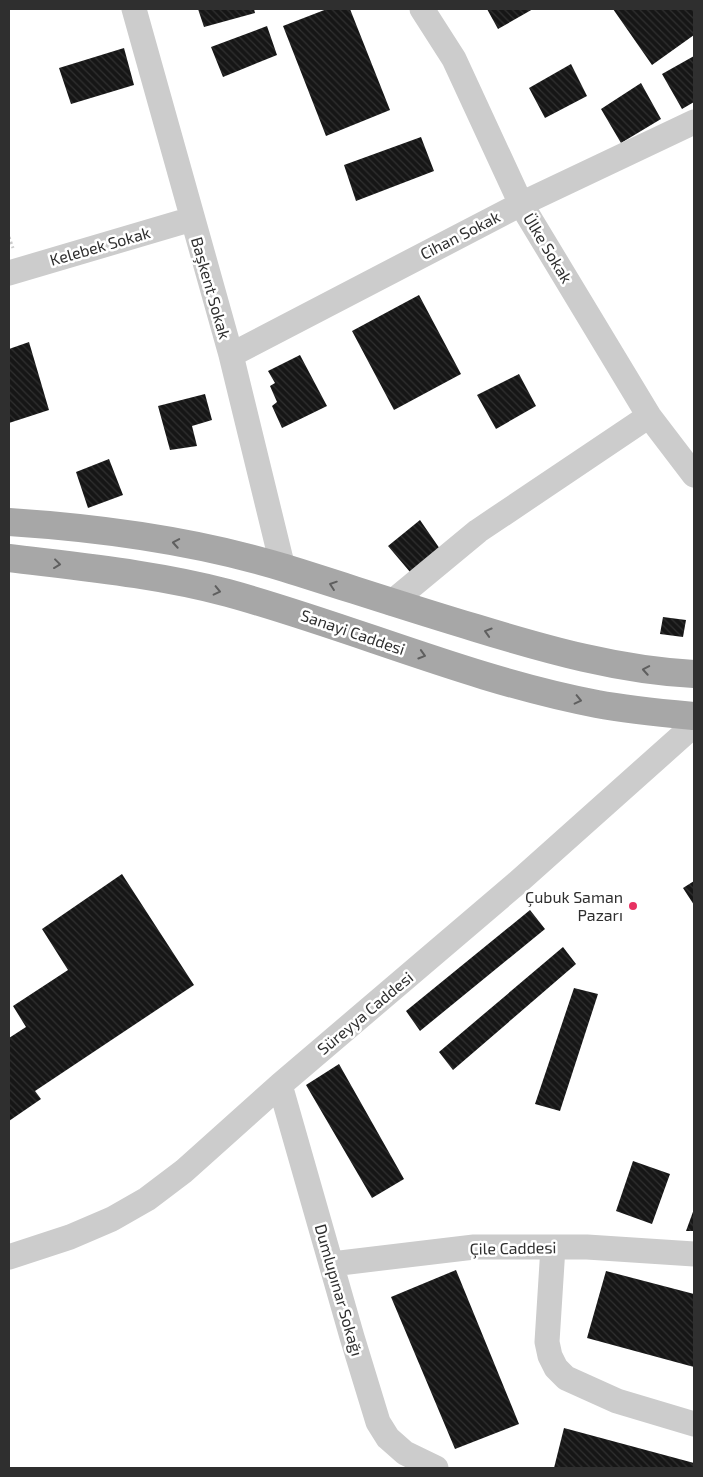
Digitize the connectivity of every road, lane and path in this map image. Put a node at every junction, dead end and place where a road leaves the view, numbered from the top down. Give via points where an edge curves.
1 (134, 9) edge
2 (422, 9) edge
3 (694, 122) edge
4 (521, 204) junction
5 (192, 219) junction
6 (9, 273) edge
7 (231, 355) junction
8 (649, 416) junction
9 (694, 476) edge
10 (9, 522) edge
11 (9, 558) edge
12 (283, 568) junction
13 (391, 602) junction
14 (694, 674) edge
15 (694, 716) edge
16 (694, 725) edge
17 (280, 1085) junction
18 (553, 1247) junction
19 (694, 1254) edge
20 (9, 1257) edge
21 (332, 1264) junction
22 (694, 1424) edge
23 (436, 1468) edge

1 - 5 street, Başkent Sokak
2 - 4 street, Ülke Sokak via 454,59
3 - 4 street, Cihan Sokak
4 - 7 street, Cihan Sokak
4 - 8 street, Ülke Sokak
5 - 6 street, Kelebek Sokak
5 - 7 street, Başkent Sokak
7 - 12 street, Başkent Sokak
8 - 9 street, Ülke Sokak
8 - 13 street via 478,531
12 -> 10 main road via 177,544 71,527
11 -> 15 main road, Sanayi Caddesi via 115,570 207,588 542,691 634,710
13 -> 12 main road
14 -> 13 main road via 659,672 542,649
16 - 17 street, Süreyya Caddesi
17 - 20 street, Süreyya Caddesi via 184,1171 147,1199 70,1237
17 - 21 street, Dumlupınar Sokağı
18 - 19 street, Çile Caddesi
18 - 21 street, Çile Caddesi via 474,1247
18 - 22 street via 547,1342 556,1368 566,1378 617,1401
21 - 23 street, Dumlupınar Sokağı via 378,1422 388,1438 405,1453

